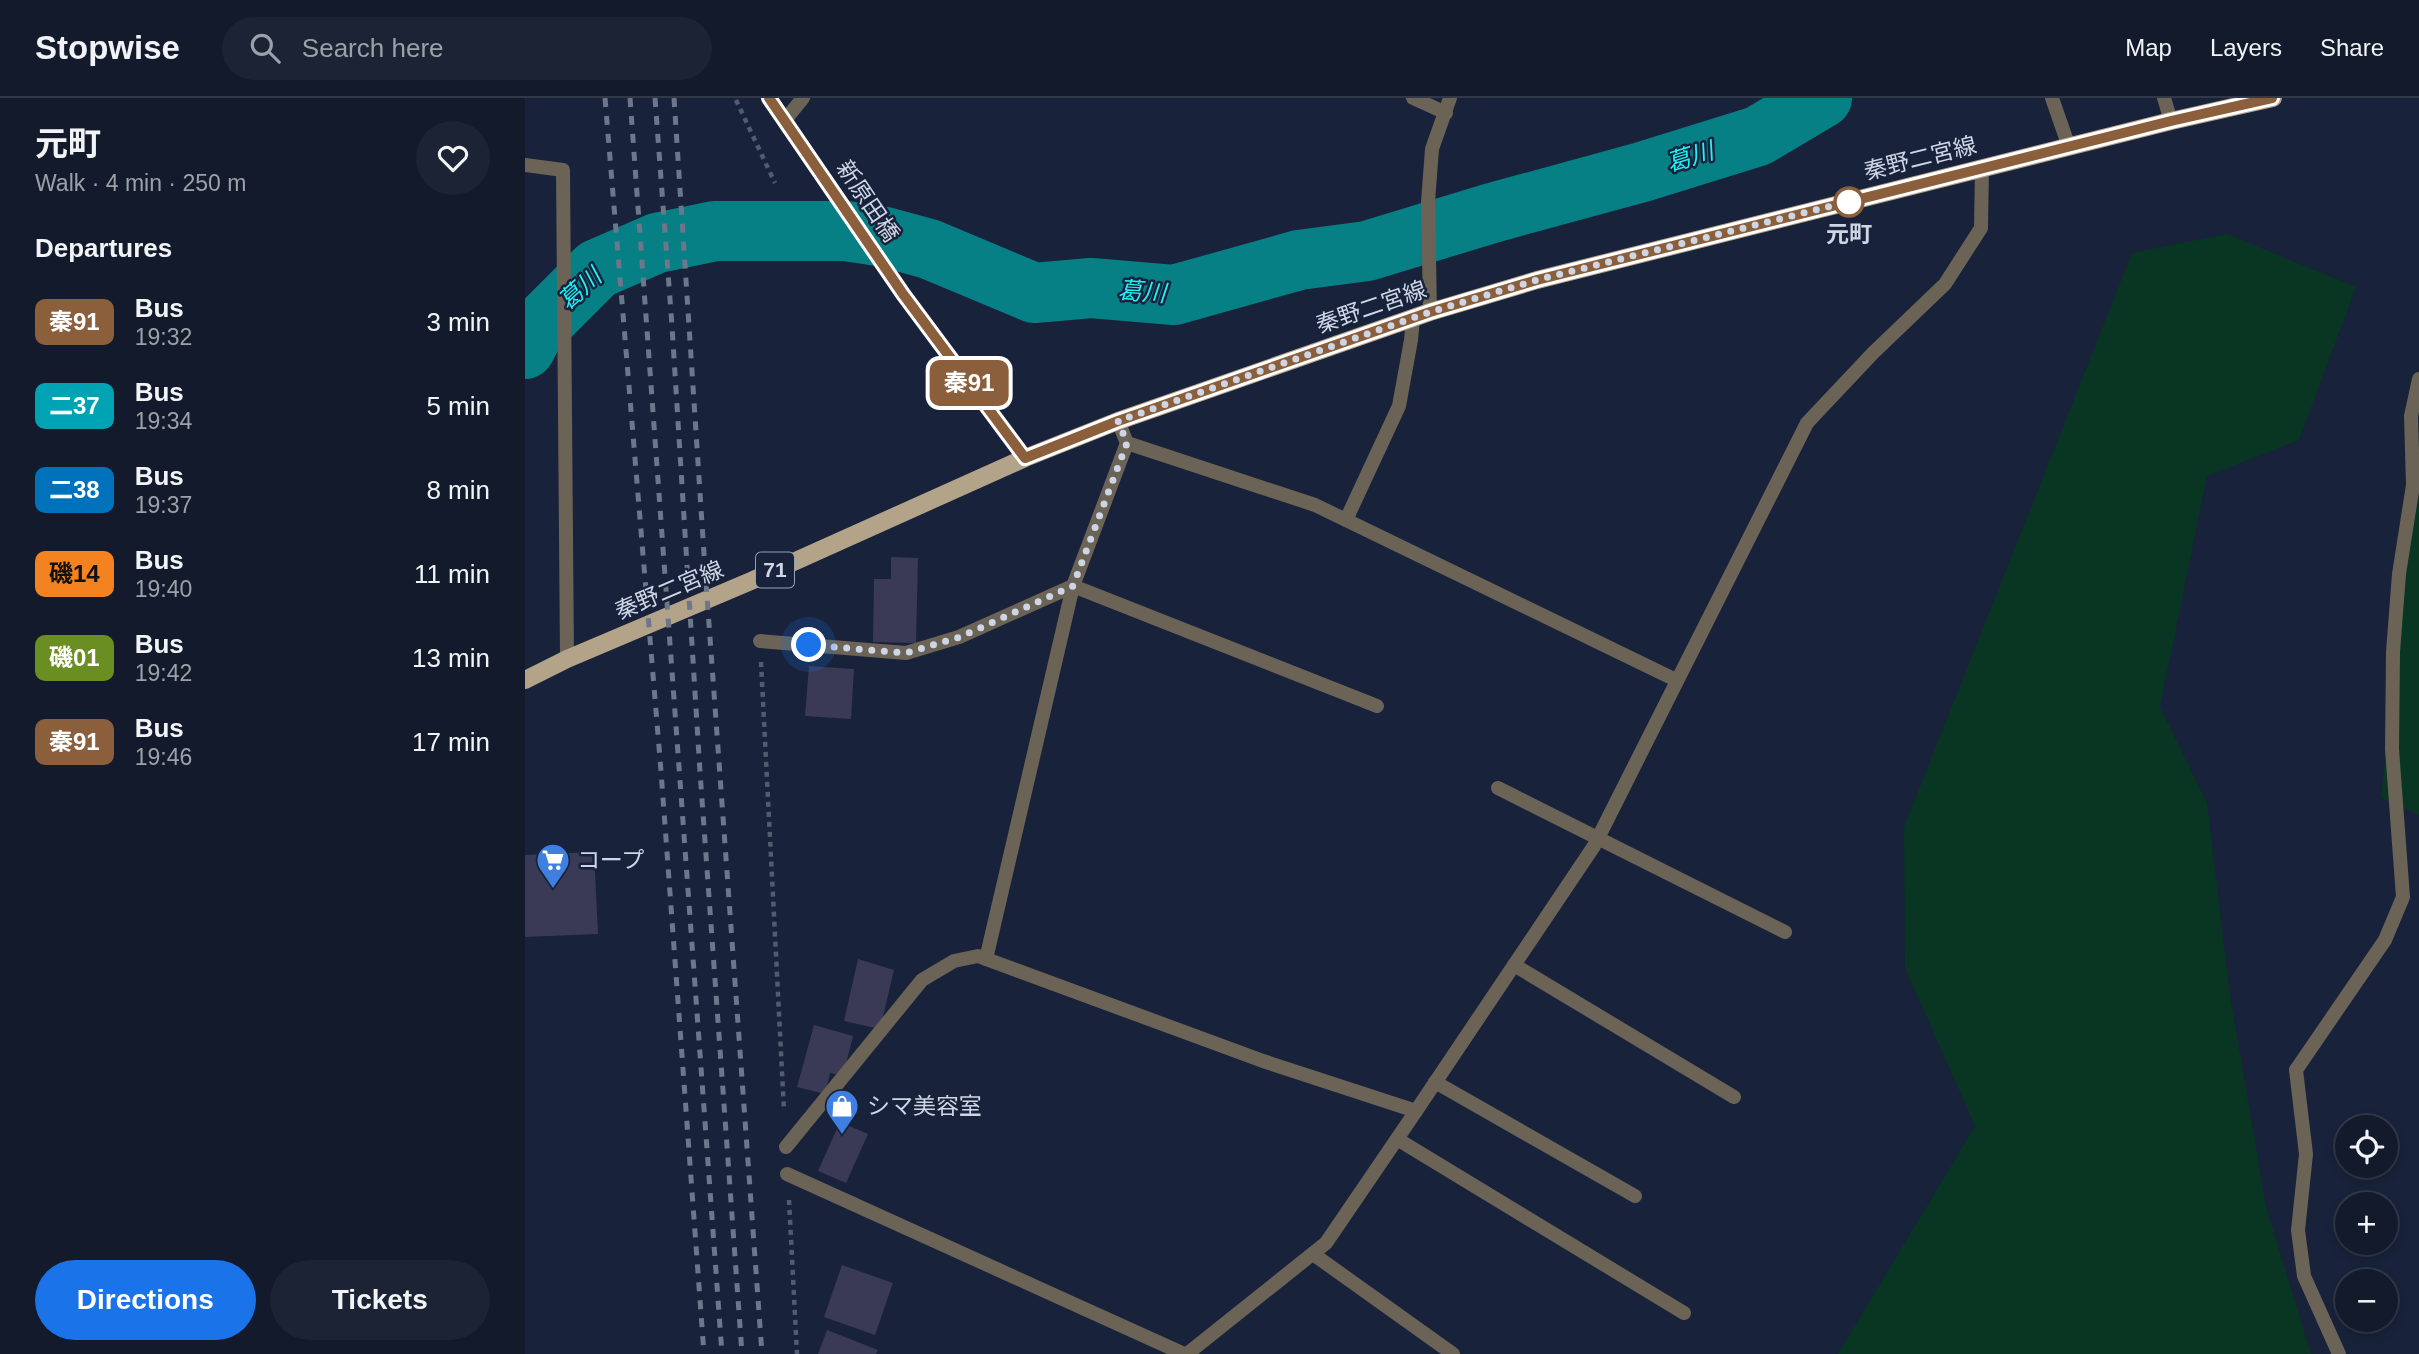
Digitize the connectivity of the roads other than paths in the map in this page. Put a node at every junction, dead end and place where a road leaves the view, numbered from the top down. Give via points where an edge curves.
1 (769, 98) edge
2 (803, 98) edge
3 (1413, 98) edge
4 (1450, 98) edge
5 (2052, 98) edge
6 (2164, 98) edge
7 (2273, 98) edge
8 (1446, 113) junction
9 (785, 120) junction
10 (2171, 121) junction
11 (2069, 147) junction
12 (525, 164) edge
13 (1982, 168) junction
14 (1430, 312) junction
15 (1413, 318) junction
16 (2419, 379) edge
17 (1118, 421) junction
18 (1127, 443) junction
19 (1025, 458) junction
20 (1346, 520) junction
21 (1073, 586) junction
22 (760, 641) road end
23 (567, 659) junction
24 (525, 680) edge
25 (1676, 680) junction
26 (1377, 706) dead end
27 (1498, 788) dead end
28 (1598, 837) junction
29 (1784, 932) dead end
30 (986, 959) junction
31 (1514, 965) junction
32 (1436, 1082) junction
33 (1734, 1097) dead end
34 (1416, 1111) junction
35 (1397, 1139) junction
36 (786, 1147) road end
37 (787, 1174) road end
38 (1635, 1196) dead end
39 (1313, 1254) junction
40 (1684, 1314) dead end
41 (1186, 1354) edge
42 (1453, 1354) edge
43 (2339, 1354) edge

1 - 9 street, 新原田橋
2 - 9 street
3 - 8 street
4 - 8 street
5 - 11 street
6 - 10 street
7 - 10 main road, 秦野二宮線 / 71
8 - 14 street via 1432,149
9 - 19 street, 新原田橋 via 903,294
10 - 11 main road, 秦野二宮線 / 71
11 - 13 main road, 秦野二宮線 / 71
12 - 23 street via 563,170
13 - 14 main road, 秦野二宮線 / 71 via 1537,280
13 - 25 street via 1981,228 1945,284 1807,423
14 - 15 main road, 秦野二宮線 / 71
15 - 17 main road, 秦野二宮線 / 71
15 - 20 street via 1399,406
16 - 43 street via 2411,416 2413,485 2393,652 2392,749 2403,897 2385,940 2296,1070 2306,1154 2298,1230 2304,1276
17 - 18 street
17 - 19 main road, 秦野二宮線 / 71
18 - 20 street via 1315,505
18 - 21 street
19 - 23 main road, 秦野二宮線 / 71
20 - 25 street
21 - 22 street via 960,637 906,653
21 - 26 street
21 - 30 street
23 - 24 main road, 秦野二宮線 / 71
25 - 28 street
27 - 28 street
28 - 29 street
28 - 31 street
30 - 34 street via 1263,1061
30 - 36 street via 954,961 922,980
31 - 32 street
31 - 33 street
32 - 34 street
32 - 38 street
34 - 35 street
35 - 39 street via 1327,1243
35 - 40 street
37 - 41 street
39 - 41 street
39 - 42 street

